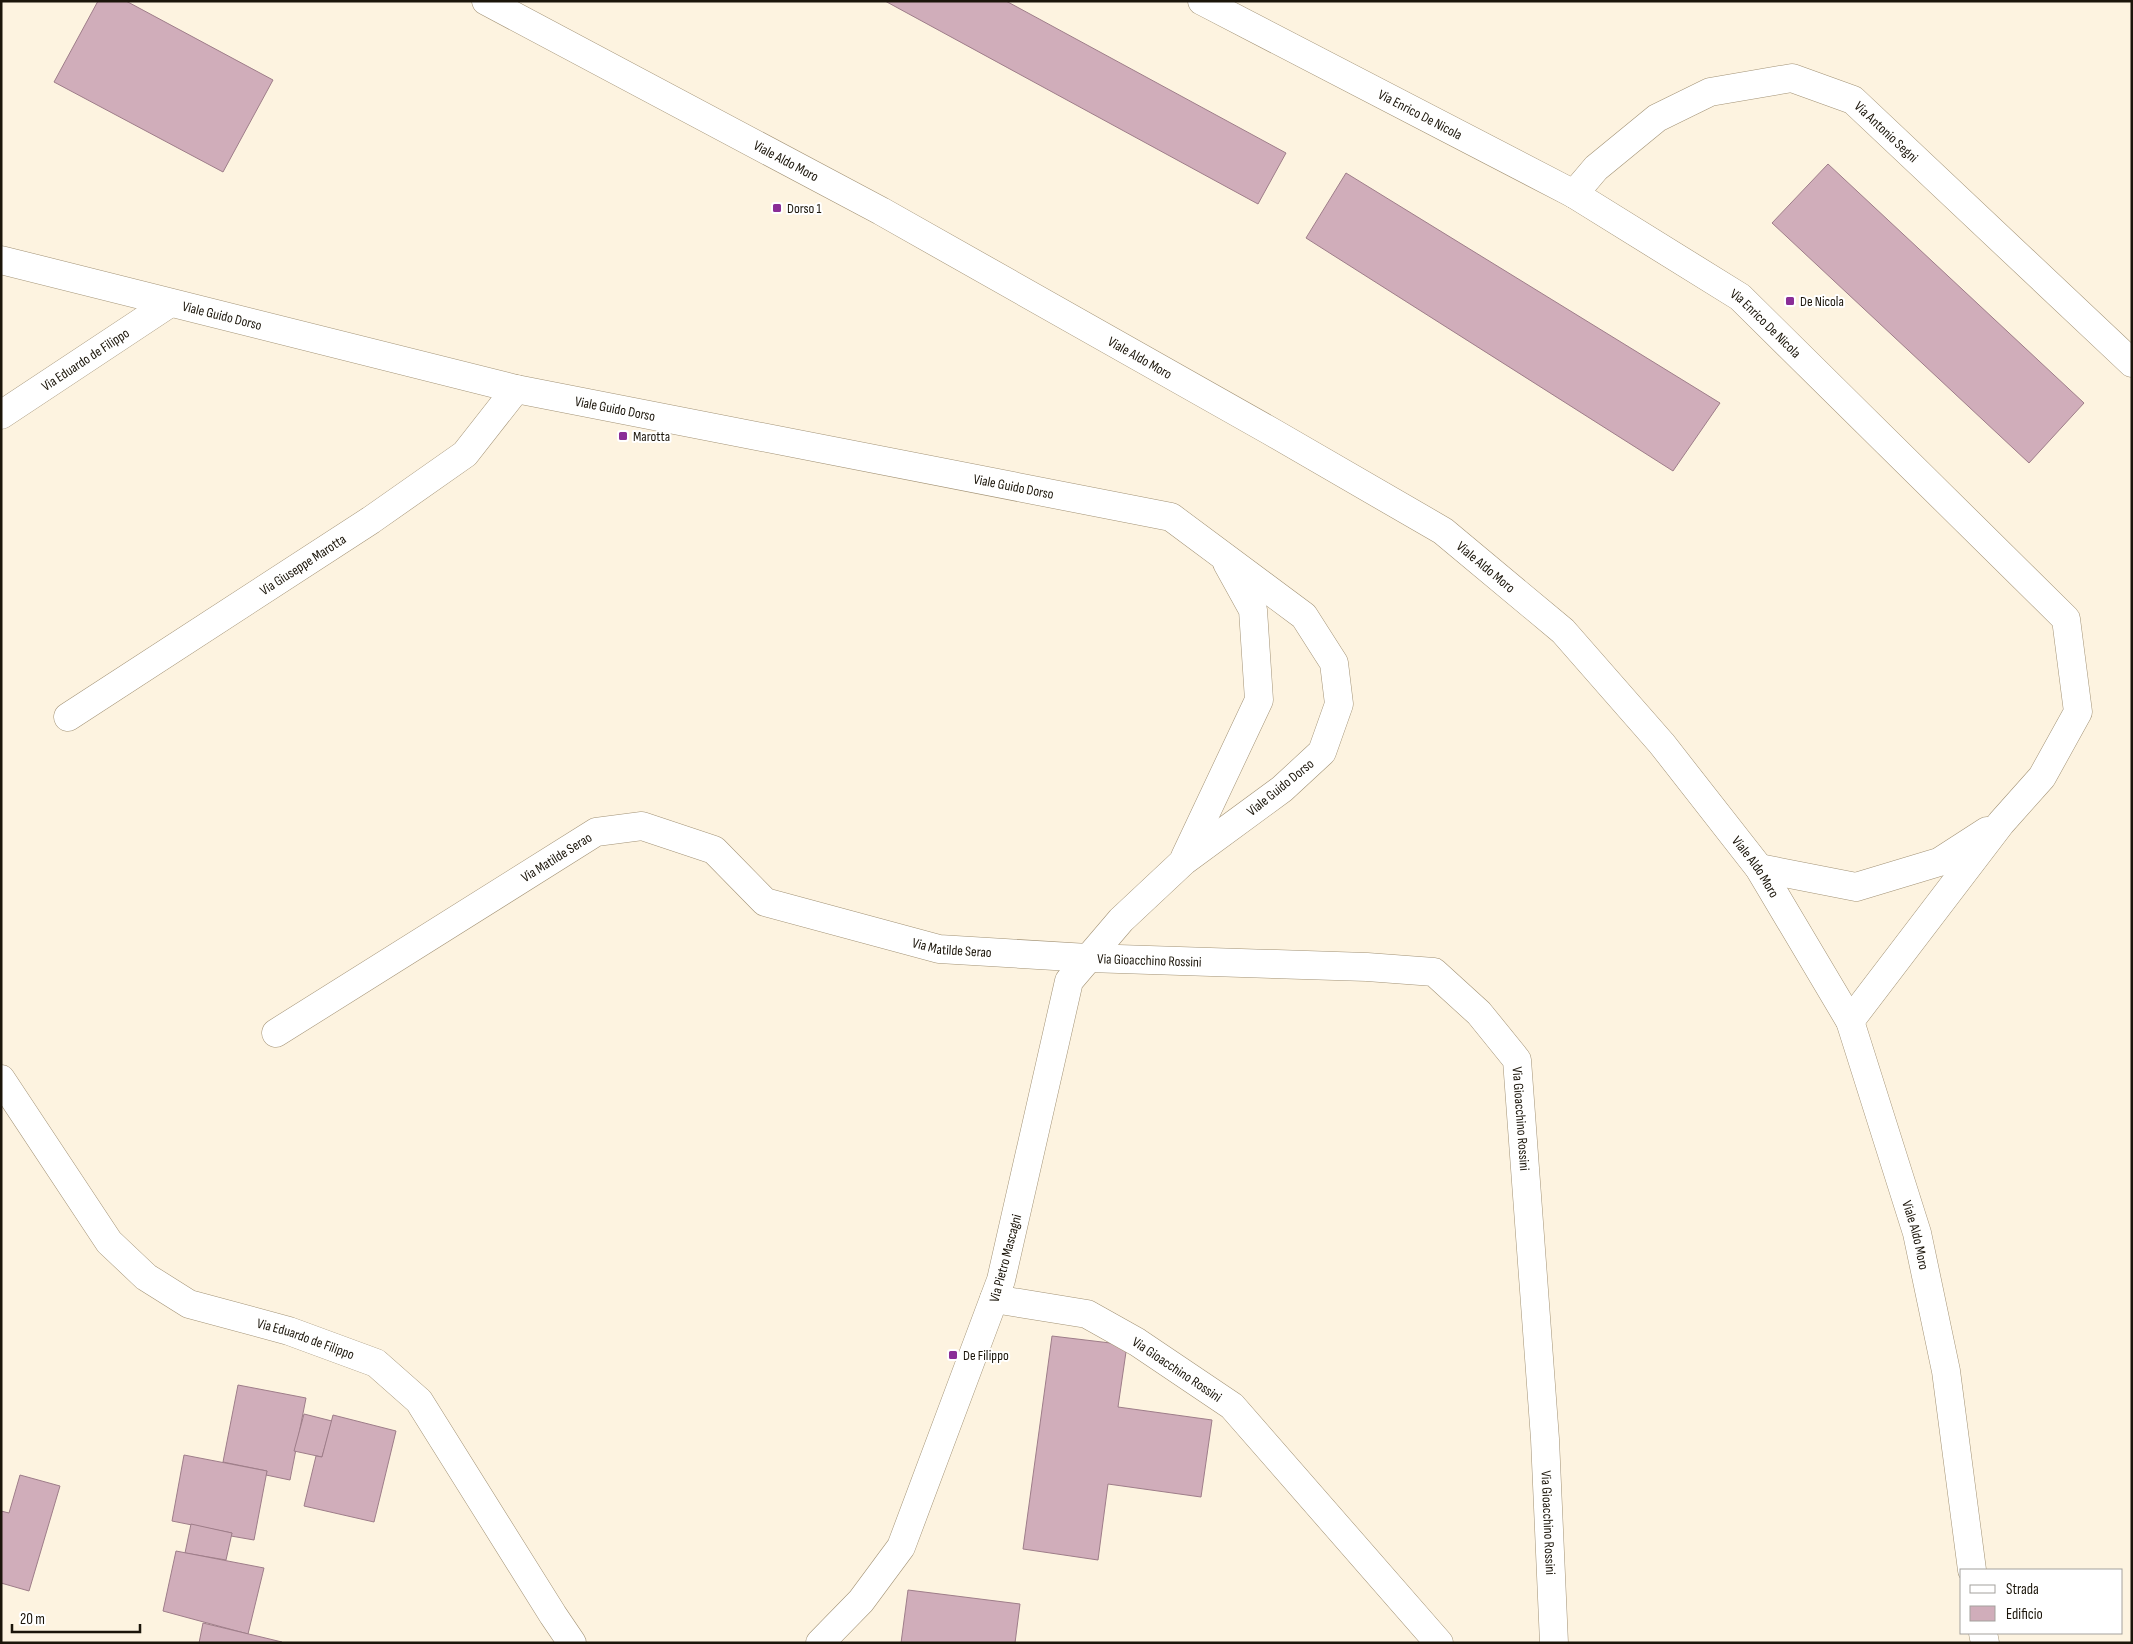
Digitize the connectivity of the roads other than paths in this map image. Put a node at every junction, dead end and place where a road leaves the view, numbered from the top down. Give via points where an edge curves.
1 (486, 1) edge
2 (1202, 1) edge
3 (1574, 194) junction
4 (1, 260) edge
5 (170, 302) junction
6 (2132, 362) edge
7 (516, 389) junction
8 (1, 415) edge
9 (1224, 557) junction
10 (68, 717) dead end
11 (2001, 823) junction
12 (1184, 861) junction
13 (1759, 868) junction
14 (1088, 958) junction
15 (1850, 1021) junction
16 (276, 1033) dead end
17 (1, 1079) edge
18 (994, 1299) junction
19 (1972, 1569) edge
20 (572, 1643) edge
21 (820, 1643) edge
22 (1439, 1643) edge
23 (1554, 1643) edge

1 - 13 street, Viale Aldo Moro via 880,211 1443,531 1563,631 1662,744
2 - 3 street, Via Enrico De Nicola
3 - 6 street, Via Antonio Segni via 1596,168 1657,118 1710,92 1792,78 1853,100
3 - 11 street, Via Enrico De Nicola via 1740,297 2066,619 2078,712 2042,777
4 - 5 street, Viale Guido Dorso
5 - 7 street, Viale Guido Dorso
5 - 8 street, Via Eduardo de Filippo
7 - 9 street, Viale Guido Dorso via 1171,517
7 - 10 street, Via Giuseppe Marotta via 465,454 371,520
9 - 12 street, Viale Guido Dorso via 1252,610 1259,700
9 - 12 street, Viale Guido Dorso via 1304,616 1334,663 1339,704 1322,752 1282,789
11 - 13 street via 1939,862 1856,887
11 - 15 street
12 - 14 street, Viale Guido Dorso via 1121,920
13 - 15 street, Viale Aldo Moro
14 - 16 street, Via Matilde Serao via 939,949 764,902 714,850 642,826 596,832
14 - 18 street, Via Pietro Mascagni via 1069,980 1002,1280
14 - 23 street, Via Gioacchino Rossini via 1434,972 1479,1013 1517,1060 1546,1439
15 - 19 street, Viale Aldo Moro via 1917,1233 1946,1372
17 - 20 street, Via Eduardo de Filippo via 109,1242 146,1277 190,1304 289,1331 376,1363 419,1401
18 - 21 street, Via Pietro Mascagni via 901,1547 861,1601
18 - 22 street, Via Gioacchino Rossini via 1086,1314 1138,1342 1232,1406

